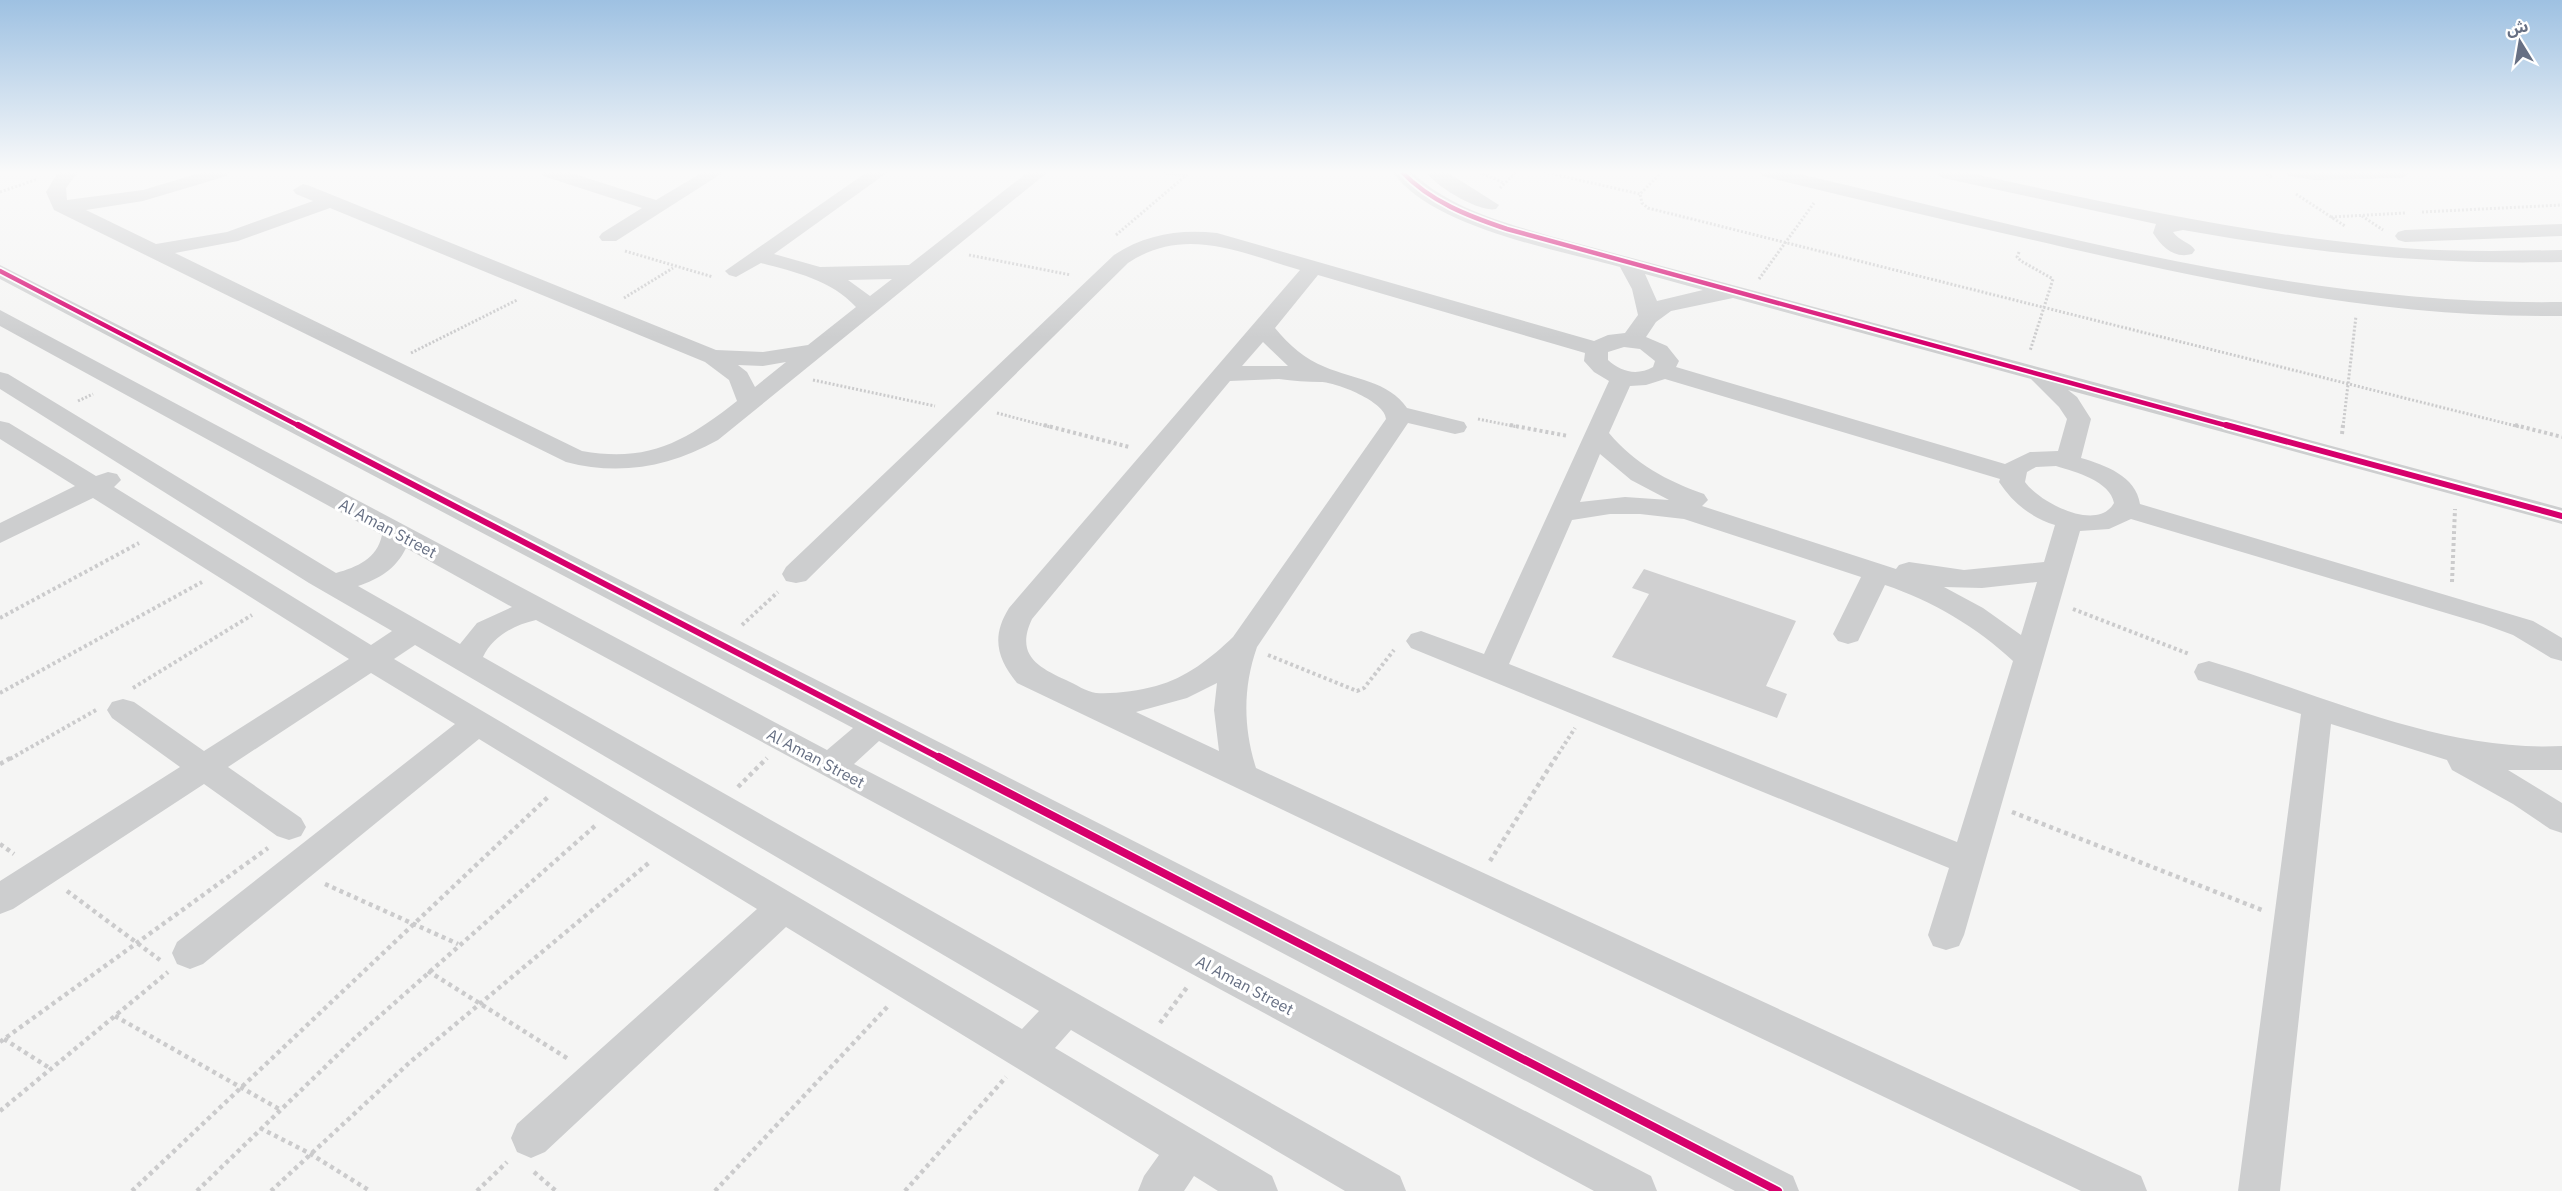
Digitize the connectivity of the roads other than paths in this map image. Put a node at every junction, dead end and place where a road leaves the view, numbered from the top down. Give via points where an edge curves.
1 (107, 228) edge
2 (118, 228) edge
3 (263, 228) edge
4 (396, 228) edge
5 (624, 228) edge
6 (798, 228) edge
7 (969, 228) edge
8 (1505, 228) edge
9 (1551, 228) edge
10 (2009, 228) edge
11 (2075, 228) edge
12 (2166, 228) edge
13 (2203, 228) edge
14 (2369, 228) edge
15 (257, 230) junction
16 (2562, 230) edge
17 (114, 231) junction
18 (609, 237) road end
19 (2185, 250) junction
20 (154, 251) junction
21 (758, 256) junction
22 (2562, 256) edge
23 (1629, 264) junction
24 (1314, 267) junction
25 (0, 271) edge
26 (736, 271) road end
27 (817, 271) junction
28 (915, 271) junction
29 (199, 273) junction
30 (1748, 288) junction
31 (2562, 291) edge
32 (869, 308) junction
33 (2562, 309) edge
34 (1649, 315) junction
35 (0, 316) edge
36 (1263, 328) junction
37 (120, 333) junction
38 (1632, 340) junction
39 (1597, 349) junction
40 (816, 350) junction
41 (70, 354) junction
42 (713, 357) junction
43 (2030, 364) junction
44 (1663, 371) junction
45 (1223, 374) junction
46 (1622, 377) junction
47 (0, 379) edge
48 (1332, 380) junction
49 (750, 403) junction
50 (2153, 406) junction
51 (49, 408) junction
52 (1398, 413) junction
53 (2079, 419) junction
54 (0, 424) edge
55 (1455, 427) road end
56 (0, 428) edge
57 (1595, 438) junction
58 (2068, 460) junction
59 (139, 465) junction
60 (2012, 474) junction
61 (95, 487) junction
62 (2562, 496) edge
63 (2125, 508) junction
64 (1562, 514) junction
65 (2562, 516) edge
66 (2070, 520) junction
67 (396, 533) junction
68 (0, 534) edge
69 (2056, 568) junction
70 (1877, 572) junction
71 (796, 574) road end
72 (334, 583) junction
73 (540, 609) junction
74 (416, 630) junction
75 (1848, 634) dead end
76 (1421, 641) road end
77 (1243, 644) junction
78 (2562, 651) edge
79 (467, 658) junction
80 (371, 659) junction
81 (2029, 659) junction
82 (1492, 669) junction
83 (2209, 672) road end
84 (118, 702) road end
85 (1091, 704) junction
86 (2317, 708) junction
87 (478, 723) junction
88 (877, 725) junction
89 (2429, 745) junction
90 (2562, 758) edge
91 (830, 766) junction
92 (204, 767) junction
93 (1242, 775) junction
94 (2562, 820) edge
95 (282, 835) road end
96 (1969, 861) junction
97 (0, 899) edge
98 (784, 907) junction
99 (1946, 935) dead end
100 (190, 953) dead end
101 (1066, 1008) junction
102 (1026, 1053) junction
103 (531, 1138) road end
104 (1188, 1149) junction
105 (1159, 1191) edge
106 (1257, 1191) edge
107 (1385, 1191) edge
108 (1636, 1191) edge
109 (1778, 1191) edge
110 (2126, 1191) edge
111 (2259, 1191) edge

1 - 17 street
2 - 17 street
3 - 15 street
4 - 42 street
5 - 18 street
6 - 21 street
7 - 28 street
8 - 23 street
9 - 30 street
10 - 33 street via 2215,276 2358,299 2460,309
11 - 19 street
12 - 19 street via 2163,233 2173,245
13 - 22 street via 2368,251
14 - 16 street via 2392,236
15 - 20 street via 205,244
15 - 29 street via 223,251
17 - 20 street
19 - 31 street via 2266,268 2441,291
20 - 29 street
21 - 26 street
21 - 27 street
23 - 30 street
23 - 34 street via 1643,289
24 - 36 street
24 - 39 street
24 - 71 street via 1217,239 1173,237 1134,249
25 - 37 street
27 - 28 street
27 - 32 street via 848,287
28 - 32 street
29 - 49 street via 575,457 605,464 664,457 690,447
30 - 34 street via 1688,299
30 - 43 street
32 - 40 street
34 - 38 street
35 - 41 street, Al Aman Street
36 - 45 street
36 - 48 street via 1289,356
37 - 41 street
37 - 88 street
38 - 39 street via 1608,342
38 - 44 street via 1659,350 1667,361
39 - 46 street via 1596,361 1601,368
40 - 42 street via 763,359
40 - 49 street
41 - 67 street, Al Aman Street
42 - 49 street via 739,377
43 - 50 street
43 - 53 street via 2068,402
43 - 62 street via 2342,438
44 - 46 street via 1641,379
44 - 60 street
45 - 48 street via 1279,372
45 - 85 street via 1018,615 1012,627 1012,652 1028,675
46 - 57 street
47 - 51 street
48 - 52 street via 1383,396 1396,406
50 - 53 street via 2100,412
50 - 65 street
51 - 54 street
51 - 59 street
52 - 55 street
52 - 77 street via 1398,419
53 - 58 street
56 - 61 street
57 - 64 street
57 - 69 street via 1657,485 1917,573 1991,578
58 - 60 street via 2030,460
58 - 63 street via 2105,475 2126,498
59 - 61 street
59 - 72 street
60 - 66 street via 2012,482 2022,497 2043,511
61 - 68 street
61 - 80 street
63 - 66 street via 2106,521
63 - 78 street via 2451,604 2523,628
64 - 70 street via 1621,504 1688,511
64 - 82 street
66 - 69 street
67 - 72 street via 396,545 387,559 365,573
67 - 73 street, Al Aman Street
69 - 81 street
70 - 75 street
70 - 81 street via 1943,597 1976,615
72 - 74 street
73 - 79 street via 496,623 477,638
73 - 91 street, Al Aman Street
74 - 79 street
74 - 80 street
76 - 82 street
77 - 85 street via 1206,678 1181,690 1142,701
77 - 93 street via 1235,664 1229,706 1234,752
79 - 101 street via 520,693
80 - 87 street
80 - 92 street
81 - 96 street
82 - 96 street
83 - 86 street
84 - 92 street
85 - 93 street
86 - 89 street
86 - 111 street
87 - 98 street
87 - 100 street
88 - 91 street
88 - 109 street
89 - 90 street via 2481,757 2529,761
89 - 94 street via 2478,767
91 - 108 street, Al Aman Street
92 - 95 street
92 - 97 street
93 - 110 street
96 - 99 street
98 - 102 street
98 - 103 street
101 - 102 street
101 - 107 street
102 - 104 street
104 - 105 street
104 - 106 street

